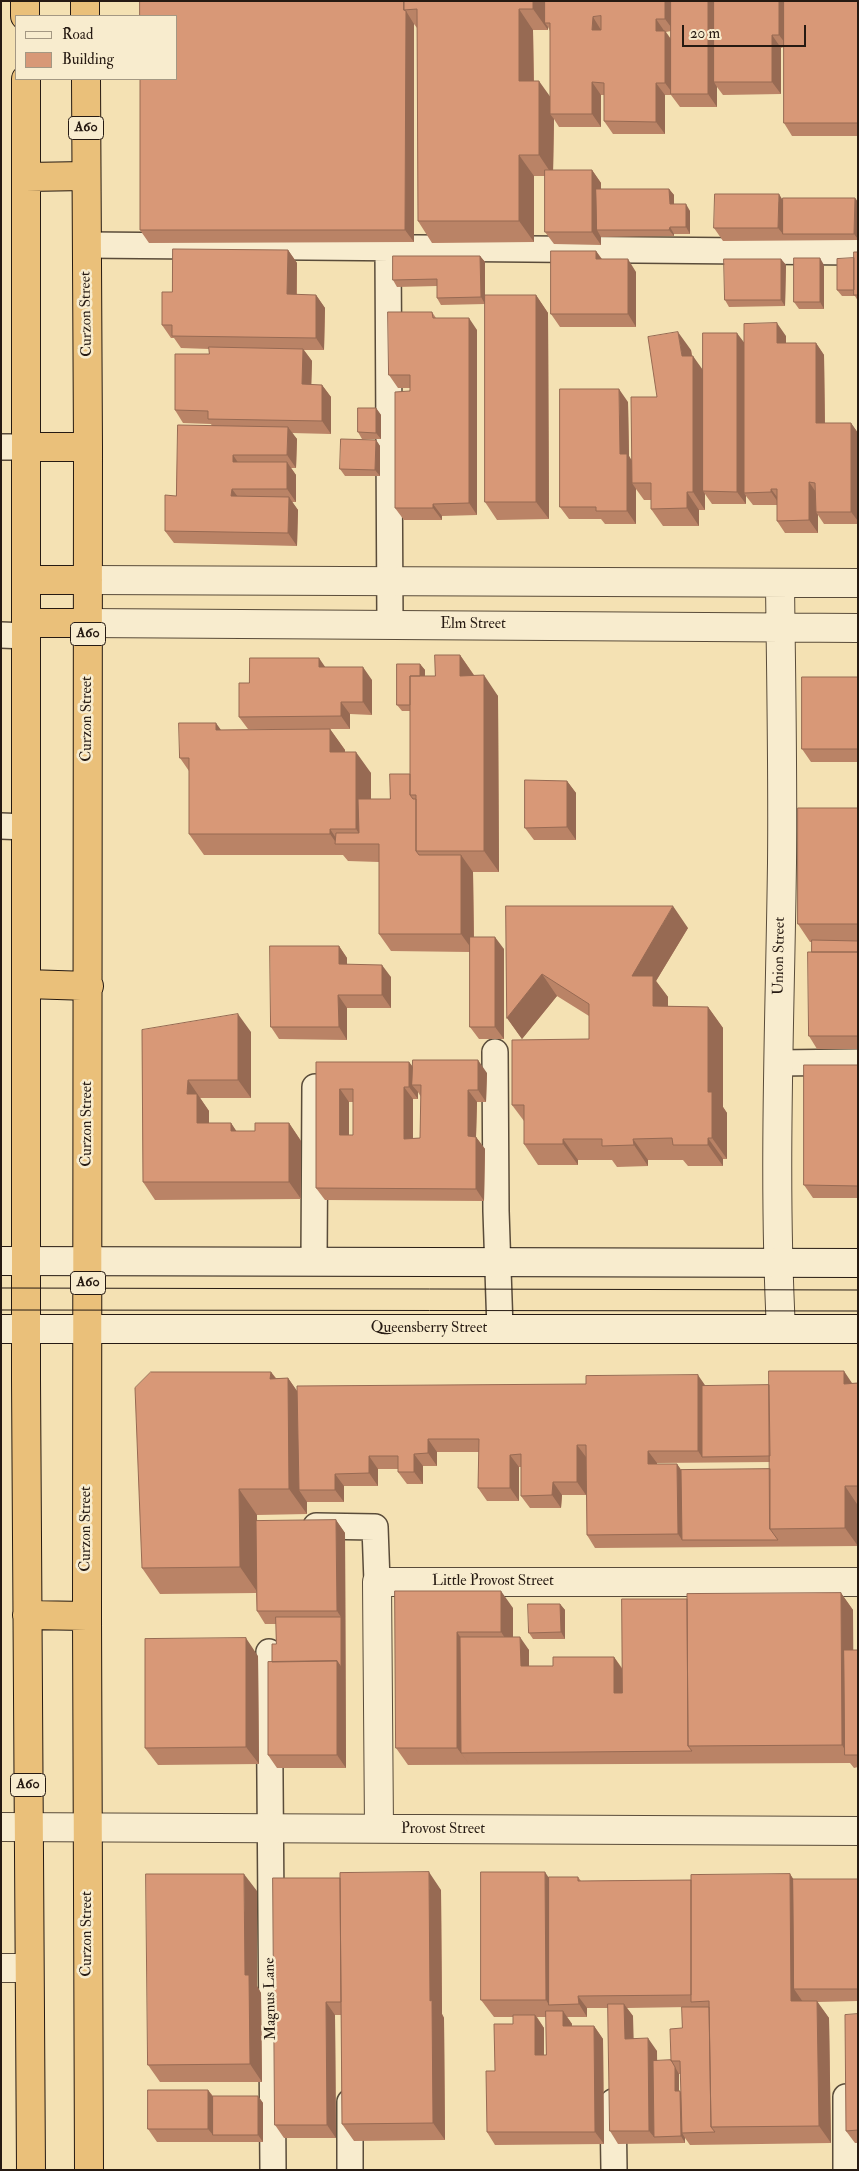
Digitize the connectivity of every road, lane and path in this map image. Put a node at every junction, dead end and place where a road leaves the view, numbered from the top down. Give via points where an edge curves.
1 (25, 1) edge
2 (85, 1) edge
3 (25, 15) edge
4 (85, 15) edge
5 (26, 80) edge
6 (86, 80) edge
7 (26, 176) junction
8 (86, 176) junction
9 (87, 245) junction
10 (388, 247) junction
11 (858, 252) edge
12 (14, 447) edge
13 (88, 447) junction
14 (26, 580) junction
15 (88, 580) junction
16 (390, 581) junction
17 (780, 583) junction
18 (858, 583) edge
19 (88, 623) junction
20 (390, 625) junction
21 (780, 627) junction
22 (858, 628) edge
23 (18, 631) edge
24 (14, 826) edge
25 (26, 984) junction
26 (88, 986) junction
27 (496, 1052) dead end
28 (858, 1062) edge
29 (778, 1063) junction
30 (315, 1087) edge
31 (14, 1261) edge
32 (88, 1261) junction
33 (314, 1262) junction
34 (498, 1262) junction
35 (778, 1262) junction
36 (858, 1263) edge
37 (14, 1329) edge
38 (88, 1329) junction
39 (500, 1329) junction
40 (781, 1329) junction
41 (858, 1329) edge
42 (316, 1526) edge
43 (377, 1582) junction
44 (858, 1582) edge
45 (27, 1615) junction
46 (86, 1616) junction
47 (269, 1652) dead end
48 (1, 1827) edge
49 (28, 1827) junction
50 (88, 1827) junction
51 (269, 1829) junction
52 (379, 1829) junction
53 (858, 1831) edge
54 (1, 1968) edge
55 (28, 1968) junction
56 (612, 2076) edge
57 (846, 2076) edge
58 (350, 2082) edge
59 (31, 2170) edge
60 (89, 2170) edge
61 (272, 2170) edge
62 (350, 2170) edge
63 (614, 2170) edge
64 (846, 2170) edge

1 - 3 highway
2 - 4 highway
5 - 7 highway, A60
6 - 8 highway, Curzon Street / A60
7 - 8 highway
7 - 12 highway, A60
8 - 9 highway, Curzon Street / A60
9 - 10 lane
9 - 13 highway, Curzon Street / A60
10 - 11 lane
10 - 16 lane
12 - 13 highway
12 - 14 highway, A60
13 - 15 highway, Curzon Street / A60
14 - 15 highway
14 - 23 highway, A60
15 - 16 street
15 - 19 highway, Curzon Street / A60
16 - 17 street
16 - 20 lane
17 - 18 street
17 - 21 street, Union Street
19 - 20 street, Elm Street
19 - 23 highway
19 - 26 highway, Curzon Street / A60
20 - 21 street, Elm Street
21 - 22 street, Elm Street
21 - 29 street, Union Street via 794,810
23 - 24 highway, A60
24 - 25 highway, A60
25 - 26 highway
25 - 31 highway, A60
26 - 32 highway, Curzon Street / A60
27 - 34 lane
28 - 29 lane
29 - 35 street, Union Street
30 - 33 lane
31 - 32 street
31 - 37 highway, A60
32 - 33 street
32 - 38 highway, Curzon Street / A60
33 - 34 street
34 - 35 street
34 - 39 lane
35 - 36 street
35 - 40 street, Union Street
37 - 38 street, Queensberry Street
37 - 45 highway, A60
38 - 39 street, Queensberry Street
38 - 46 highway, Curzon Street / A60
39 - 40 street, Queensberry Street
40 - 41 street, Queensberry Street
42 - 43 lane via 375,1527
43 - 44 street, Little Provost Street
43 - 52 street
45 - 46 highway
45 - 49 highway, A60
46 - 50 highway, Curzon Street / A60
47 - 51 lane, Magnus Lane
48 - 49 street, Provost Street
49 - 50 street, Provost Street
49 - 55 highway, A60
50 - 51 street, Provost Street
50 - 60 highway, Curzon Street / A60
51 - 52 street, Provost Street
51 - 61 lane, Magnus Lane
52 - 53 street, Provost Street
54 - 55 street
55 - 59 highway, A60
56 - 63 lane
57 - 64 lane
58 - 62 lane

